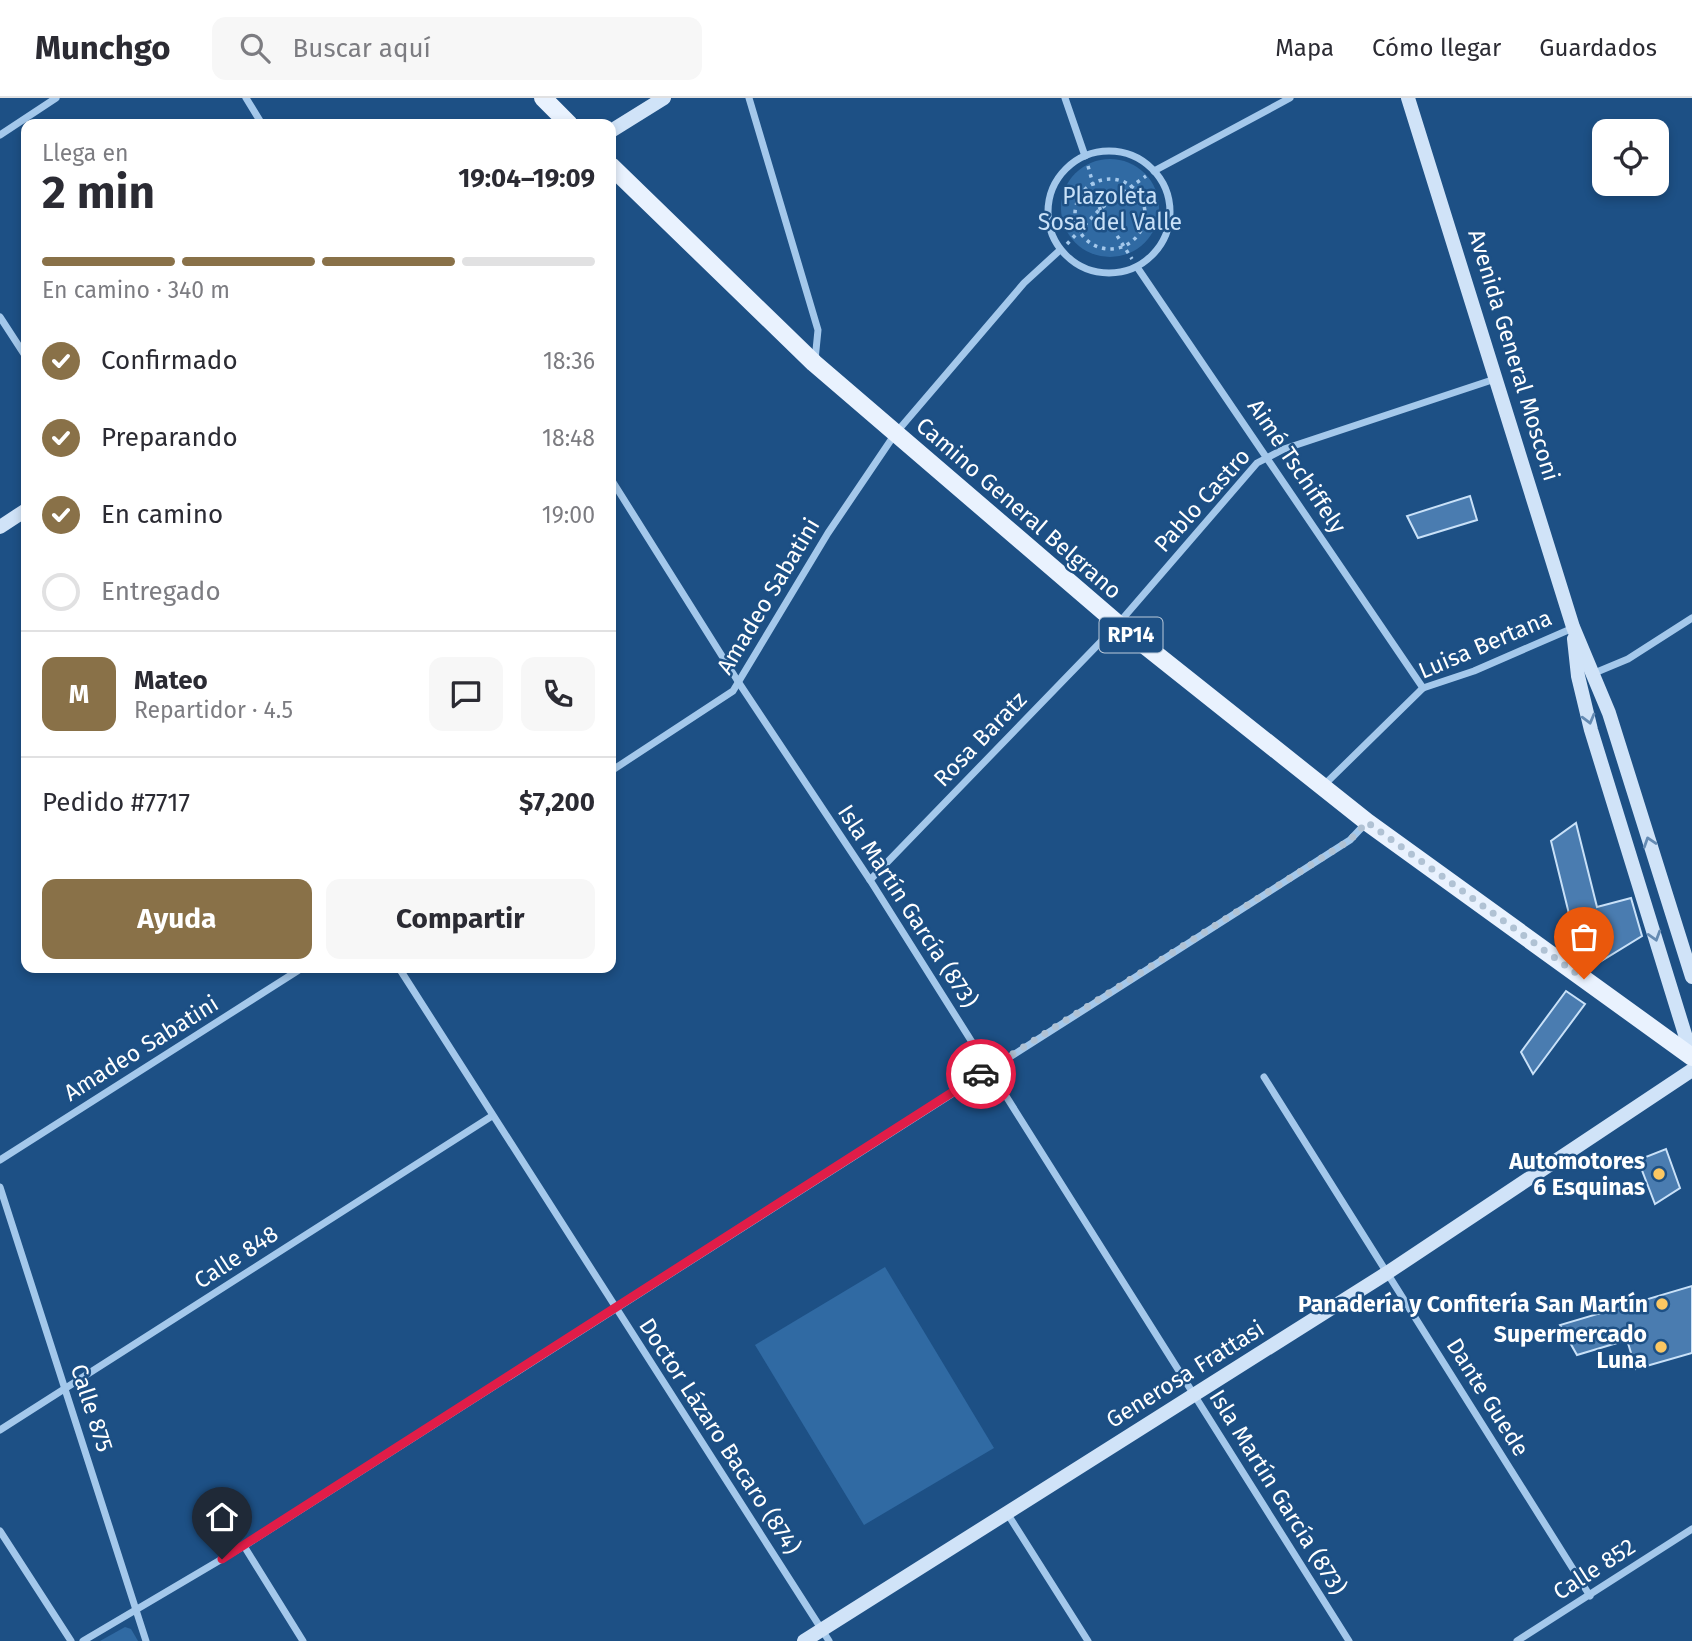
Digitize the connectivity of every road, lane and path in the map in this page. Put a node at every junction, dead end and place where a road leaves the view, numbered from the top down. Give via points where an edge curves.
1 (56, 98) edge
2 (246, 98) edge
3 (543, 98) edge
4 (664, 98) edge
5 (749, 98) edge
6 (1065, 98) edge
7 (1290, 98) edge
8 (1408, 98) edge
9 (24, 119) edge
10 (259, 119) edge
11 (564, 119) edge
12 (21, 121) edge
13 (616, 128) edge
14 (0, 135) edge
15 (1086, 156) junction
16 (1153, 171) junction
17 (616, 172) edge
18 (1093, 183) junction
19 (1133, 186) junction
20 (1100, 209) junction
21 (1080, 230) junction
22 (1124, 246) junction
23 (1060, 250) junction
24 (1137, 267) junction
25 (0, 317) edge
26 (21, 349) edge
27 (814, 363) junction
28 (1495, 379) junction
29 (895, 434) junction
30 (1267, 456) junction
31 (616, 487) edge
32 (21, 513) edge
33 (0, 527) edge
34 (1692, 618) edge
35 (1118, 625) junction
36 (1573, 628) junction
37 (1594, 673) junction
38 (1578, 676) junction
39 (739, 682) junction
40 (1423, 688) junction
41 (616, 768) edge
42 (1324, 786) junction
43 (1367, 822) junction
44 (870, 880) junction
45 (294, 973) edge
46 (402, 973) edge
47 (1692, 977) edge
48 (1692, 1058) edge
49 (989, 1069) junction
50 (1692, 1070) edge
51 (1264, 1077) dead end
52 (492, 1116) junction
53 (0, 1160) edge
54 (0, 1187) edge
55 (1387, 1273) junction
56 (615, 1310) junction
57 (66, 1389) junction
58 (1194, 1396) junction
59 (0, 1430) edge
60 (1007, 1513) junction
61 (1692, 1529) edge
62 (0, 1531) edge
63 (244, 1546) junction
64 (1590, 1596) junction
65 (136, 1610) junction
66 (825, 1635) edge
67 (71, 1641) edge
68 (83, 1641) edge
69 (146, 1641) edge
70 (303, 1641) edge
71 (804, 1641) edge
72 (1088, 1641) edge
73 (1349, 1641) edge
74 (1517, 1641) edge

1 - 9 street
2 - 10 street
3 - 11 main road
4 - 13 main road
5 - 27 street via 818,330
6 - 15 street
7 - 16 street
8 - 28 main road, Avenida General Mosconi
12 - 14 street
15 - 16 street via 1114,152 1142,161
15 - 18 path
15 - 23 street via 1069,166 1049,197 1047,216
16 - 19 path
16 - 24 street via 1170,204 1169,223 1163,241
17 - 27 main road, Camino General Belgrano / RP14
18 - 19 path via 1111,178
18 - 20 path
18 - 21 path via 1077,202
19 - 20 path
19 - 22 path via 1141,195 1146,219 1135,240
20 - 21 path
20 - 22 path
21 - 22 path via 1101,248
21 - 23 path
22 - 24 path
23 - 24 street via 1076,264 1096,272 1117,273
23 - 29 street, Amadeo Sabatini via 1024,283
24 - 30 street, Aimé Tschiffely
25 - 26 street
27 - 29 main road, Camino General Belgrano / RP14
28 - 30 street, Pablo Castro
28 - 36 main road, Avenida General Mosconi
29 - 35 main road, Camino General Belgrano / RP14
29 - 39 street, Amadeo Sabatini via 828,533
30 - 35 street, Pablo Castro
30 - 40 street, Aimé Tschiffely
31 - 39 street, Isla Martín García (873)
32 - 33 main road
34 - 37 street via 1628,659
35 - 42 main road, Camino General Belgrano / RP14
35 - 44 street, Rosa Baratz
36 - 37 main road, Avenida General Mosconi
36 - 38 main road, Avenida General Mosconi
36 - 40 street, Luisa Bertana
37 - 38 street
47 -> 37 main road, Avenida General Mosconi
38 -> 48 main road, Avenida General Mosconi
39 - 41 street, Amadeo Sabatini via 721,700
39 - 44 street, Isla Martín García (873)
40 - 42 street, Luisa Bertana
42 - 43 main road, Camino General Belgrano / RP14
43 - 48 main road, Camino General Belgrano / RP14
43 - 49 street via 1350,840
44 - 49 street, Isla Martín García (873)
45 - 53 street, Amadeo Sabatini
46 - 52 street, Doctor Lázaro Bacaro (874)
49 - 56 street
49 - 58 street, Isla Martín García (873)
50 - 55 main road, Generosa Frattasi
51 - 55 street, Dante Guede
52 - 56 street, Doctor Lázaro Bacaro (874)
52 - 57 street, Calle 848
54 - 57 street, Calle 875
55 - 58 main road, Generosa Frattasi
55 - 64 street, Dante Guede
56 - 63 street
56 - 66 street, Doctor Lázaro Bacaro (874)
57 - 59 street, Calle 848
57 - 65 street, Calle 875
58 - 60 main road, Generosa Frattasi
58 - 73 street, Isla Martín García (873)
60 - 66 main road, Generosa Frattasi
60 - 72 street
61 - 64 street, Calle 852
62 - 67 street
63 - 65 street
63 - 70 street
64 - 74 street, Calle 852
65 - 68 street
65 - 69 street, Calle 875
66 - 71 main road, Generosa Frattasi

